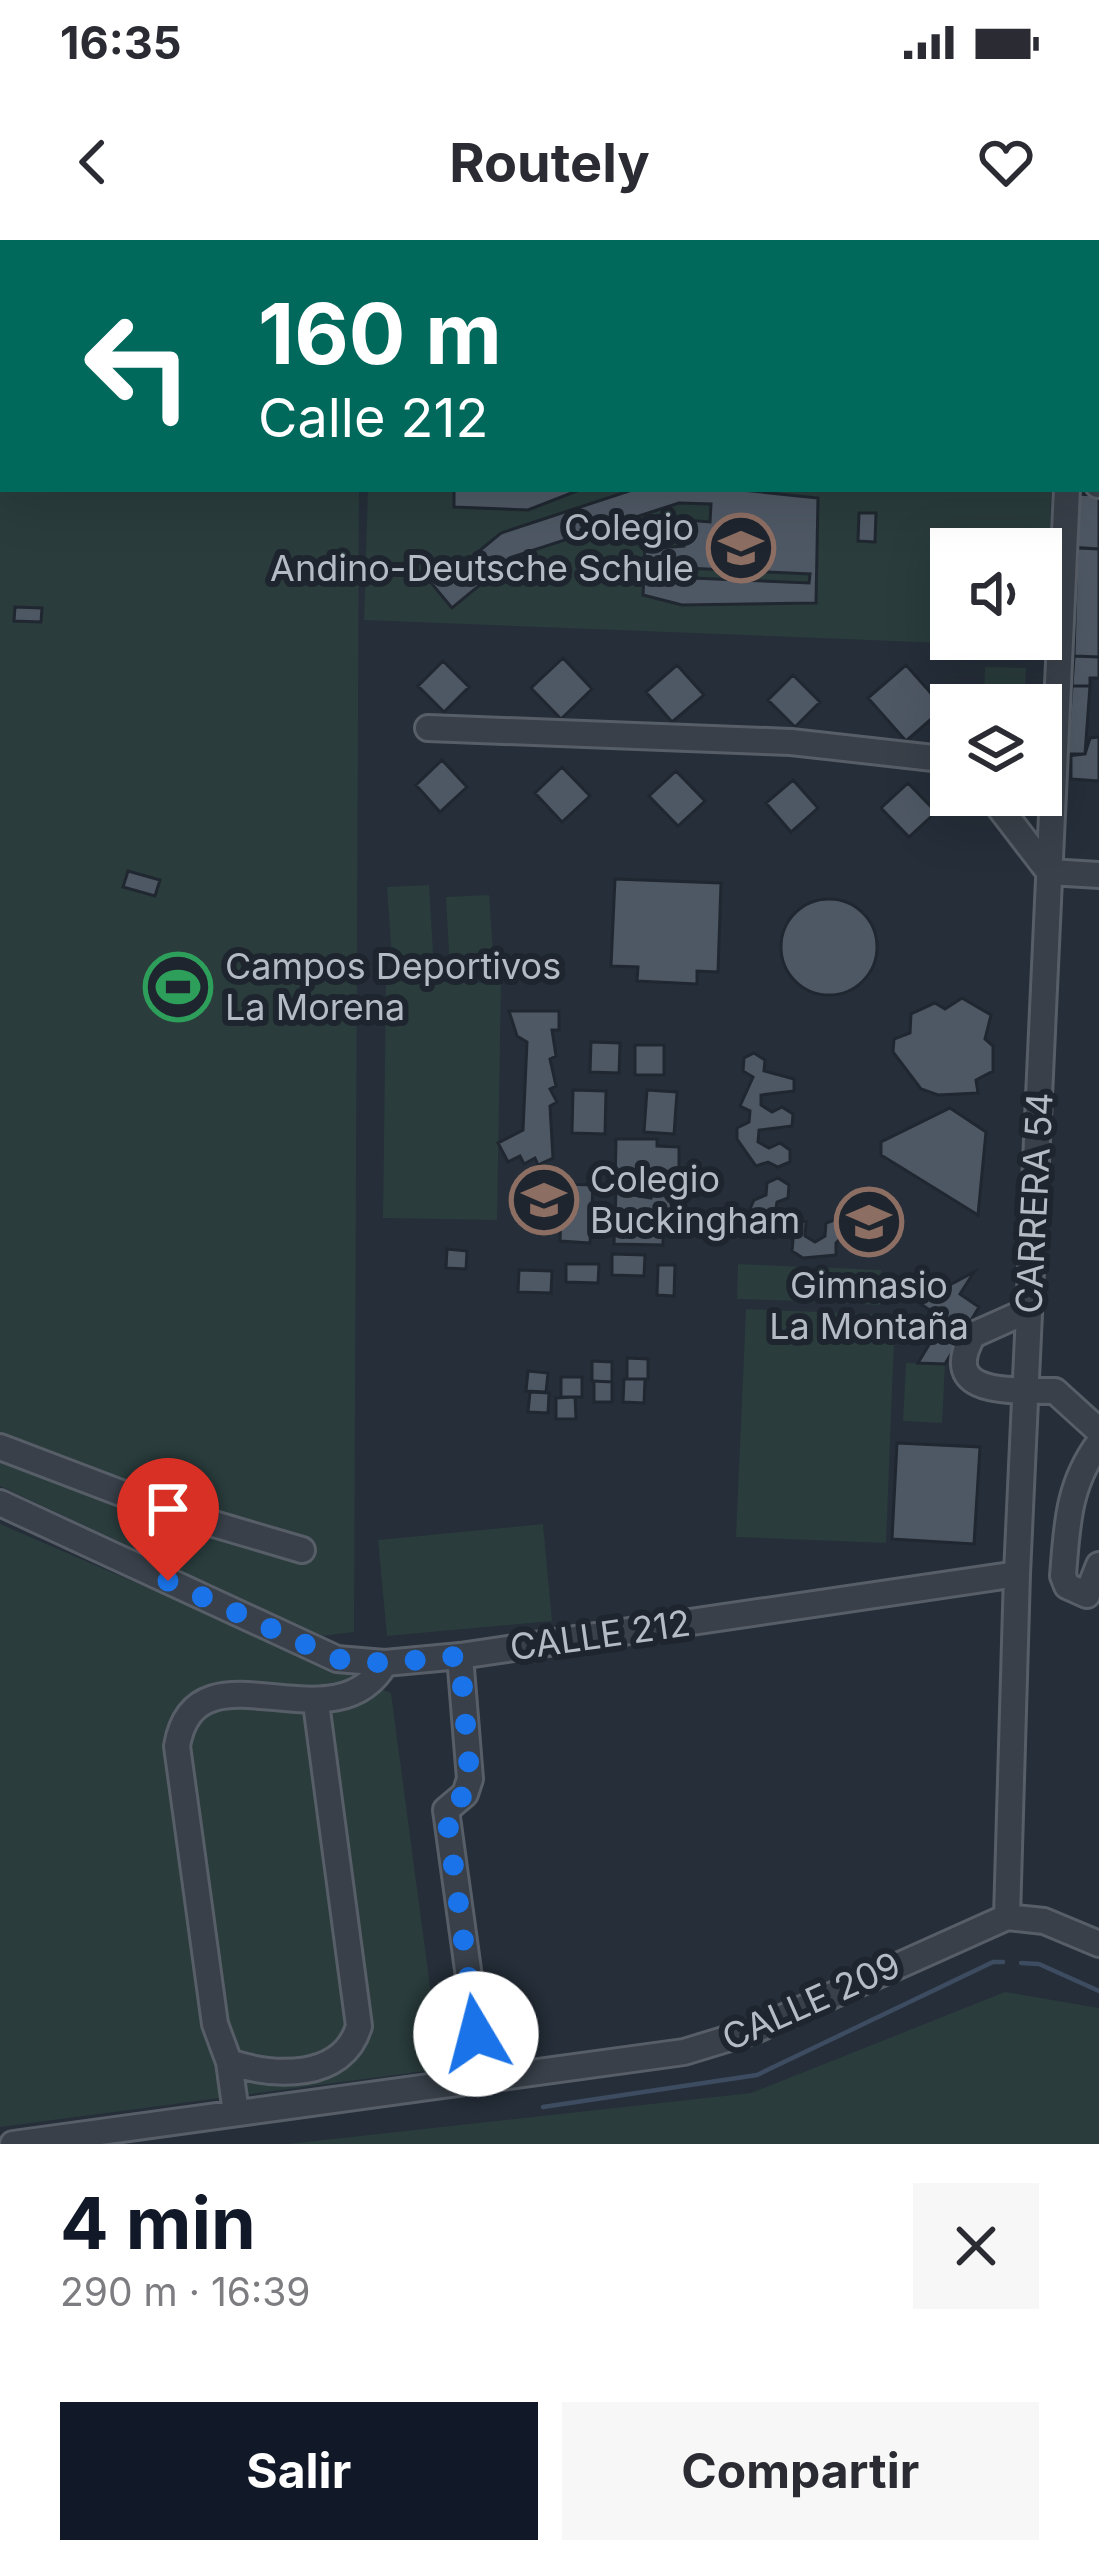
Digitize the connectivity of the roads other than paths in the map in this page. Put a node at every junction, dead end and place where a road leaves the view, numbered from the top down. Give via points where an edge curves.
1 (1067, 492) edge
2 (428, 728) dead end
3 (930, 758) edge
4 (1006, 816) edge
5 (1049, 872) junction
6 (1099, 875) edge
7 (1029, 1310) junction
8 (1025, 1392) junction
9 (1099, 1431) edge
10 (1099, 1443) edge
11 (0, 1447) edge
12 (0, 1503) edge
13 (302, 1550) dead end
14 (1099, 1565) edge
15 (1017, 1574) junction
16 (460, 1656) junction
17 (385, 1663) junction
18 (316, 1703) junction
19 (1007, 1917) junction
20 (1099, 1945) edge
21 (229, 2062) junction
22 (483, 2079) junction
23 (236, 2113) junction
24 (13, 2144) edge

1 - 5 street, CARRERA 54
2 - 3 street via 791,742
4 - 5 street
5 - 6 street
5 - 7 street, CARRERA 54
7 - 8 street, CARRERA 54
7 - 8 street via 981,1327 965,1356 978,1384
8 - 9 street via 1055,1391
8 - 15 street, CARRERA 54
10 - 14 street via 1070,1496 1067,1586 1087,1595
11 - 13 street via 163,1509
12 - 17 street, CALLE 212 via 337,1659
15 - 16 street, CALLE 212
15 - 19 street, CARRERA 54
16 - 17 street, CALLE 212
16 - 22 street via 470,1779 446,1810
17 - 18 street via 367,1689
18 - 21 street via 359,2026 341,2057 315,2068 258,2072
18 - 21 street via 239,1693 181,1724 177,1746 215,2024
19 - 20 street via 1044,1921
19 - 22 street, CALLE 209 via 721,2043
21 - 23 street
22 - 23 street, CALLE 209
23 - 24 street, CALLE 209

